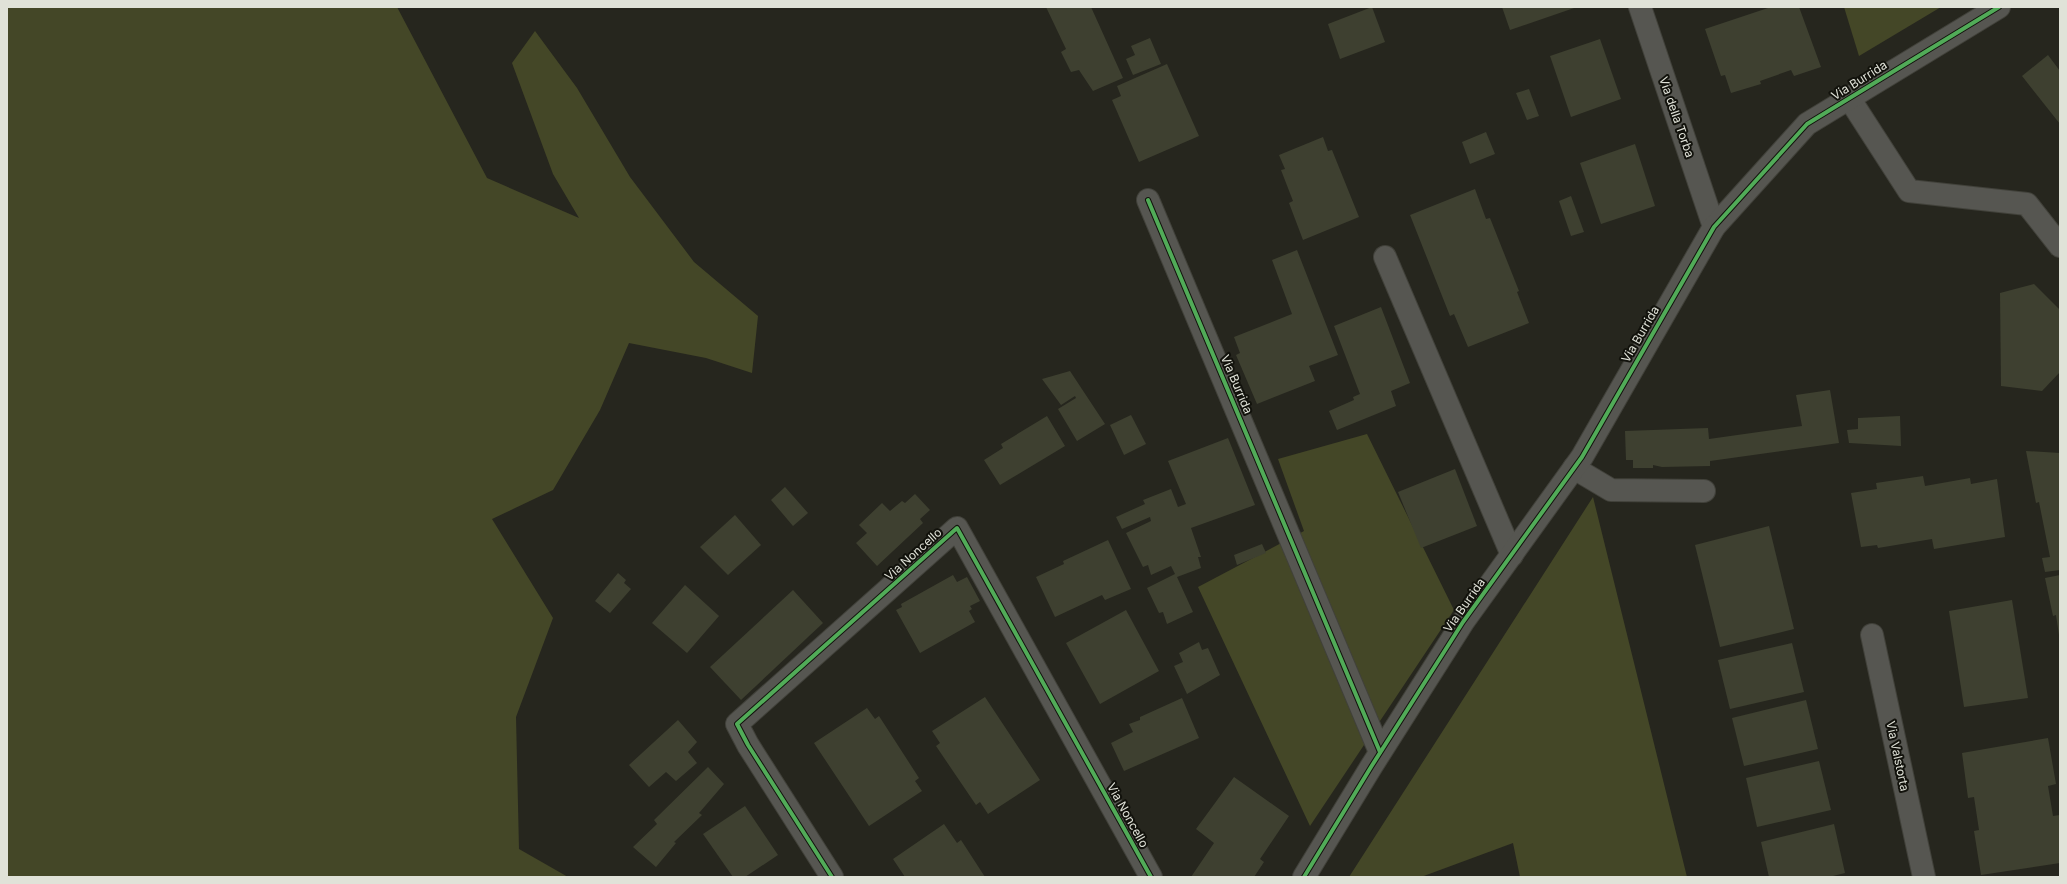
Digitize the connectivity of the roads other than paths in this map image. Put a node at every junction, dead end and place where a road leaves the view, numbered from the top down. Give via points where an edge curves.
1 (1640, 7) edge
2 (1999, 7) edge
3 (1849, 98) junction
4 (1148, 200) dead end
5 (1714, 227) junction
6 (2060, 246) edge
7 (1385, 257) dead end
8 (1574, 468) junction
9 (1704, 491) dead end
10 (1512, 555) junction
11 (1872, 635) dead end
12 (1380, 752) junction
13 (832, 877) edge
14 (1150, 877) edge
15 (1304, 877) edge
16 (1924, 877) edge

1 - 5 street, Via della Torba
2 - 3 street, Via Burrida
3 - 5 street, Via Burrida via 1807,124
3 - 6 street via 1910,191 2027,204
4 - 12 street, Via Burrida
5 - 8 street, Via Burrida
7 - 10 street
8 - 9 street via 1610,490
8 - 10 street, Via Burrida
10 - 12 street, Via Burrida via 1463,622
11 - 16 street, Via Valstorta
12 - 15 street, Via Burrida
13 - 14 street, Via Noncello via 737,724 957,528

